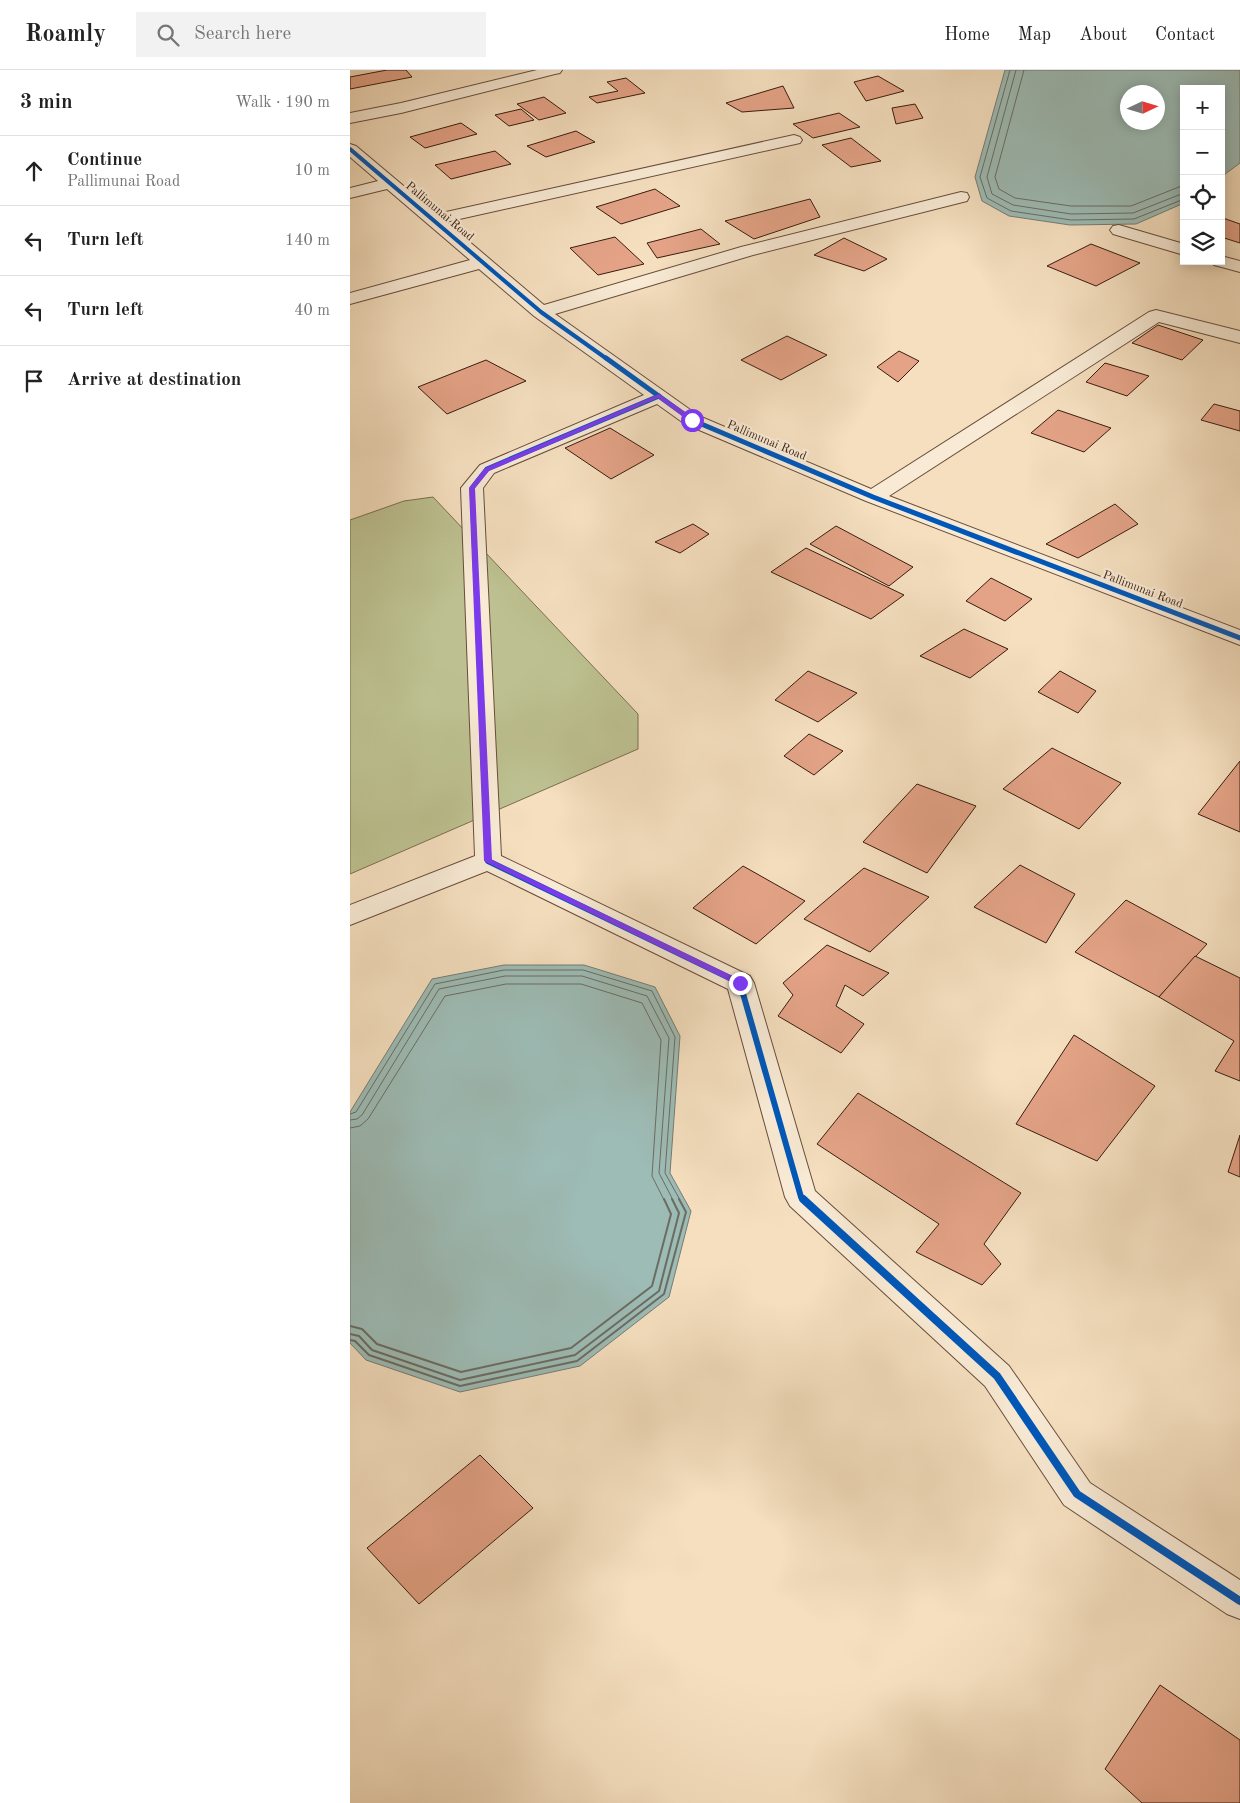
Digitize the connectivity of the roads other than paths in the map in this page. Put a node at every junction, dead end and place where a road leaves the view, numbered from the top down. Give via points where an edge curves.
1 (555, 70) edge
2 (350, 118) edge
3 (794, 140) dead end
4 (350, 149) edge
5 (390, 183) junction
6 (350, 193) edge
7 (961, 198) dead end
8 (433, 220) junction
9 (1119, 230) dead end
10 (1180, 249) edge
11 (482, 262) junction
12 (1225, 262) edge
13 (1240, 267) edge
14 (350, 298) edge
15 (541, 312) junction
16 (1240, 337) edge
17 (659, 396) junction
18 (873, 497) junction
19 (1240, 638) edge
20 (488, 861) junction
21 (350, 915) edge
22 (1240, 1601) edge

1 - 2 street
3 - 8 street
4 - 5 street, Pallimunai Road
5 - 6 street
5 - 8 street, Pallimunai Road
7 - 15 street via 747,251
8 - 11 street, Pallimunai Road
9 - 10 street
11 - 14 street
11 - 15 street, Pallimunai Road
12 - 13 street
15 - 17 street, Pallimunai Road
16 - 18 street via 1156,316
17 - 18 street, Pallimunai Road via 692,420
17 - 20 street via 487,469 472,488
18 - 19 street, Pallimunai Road
20 - 21 street
20 - 22 street via 740,983 802,1197 997,1376 1077,1494

